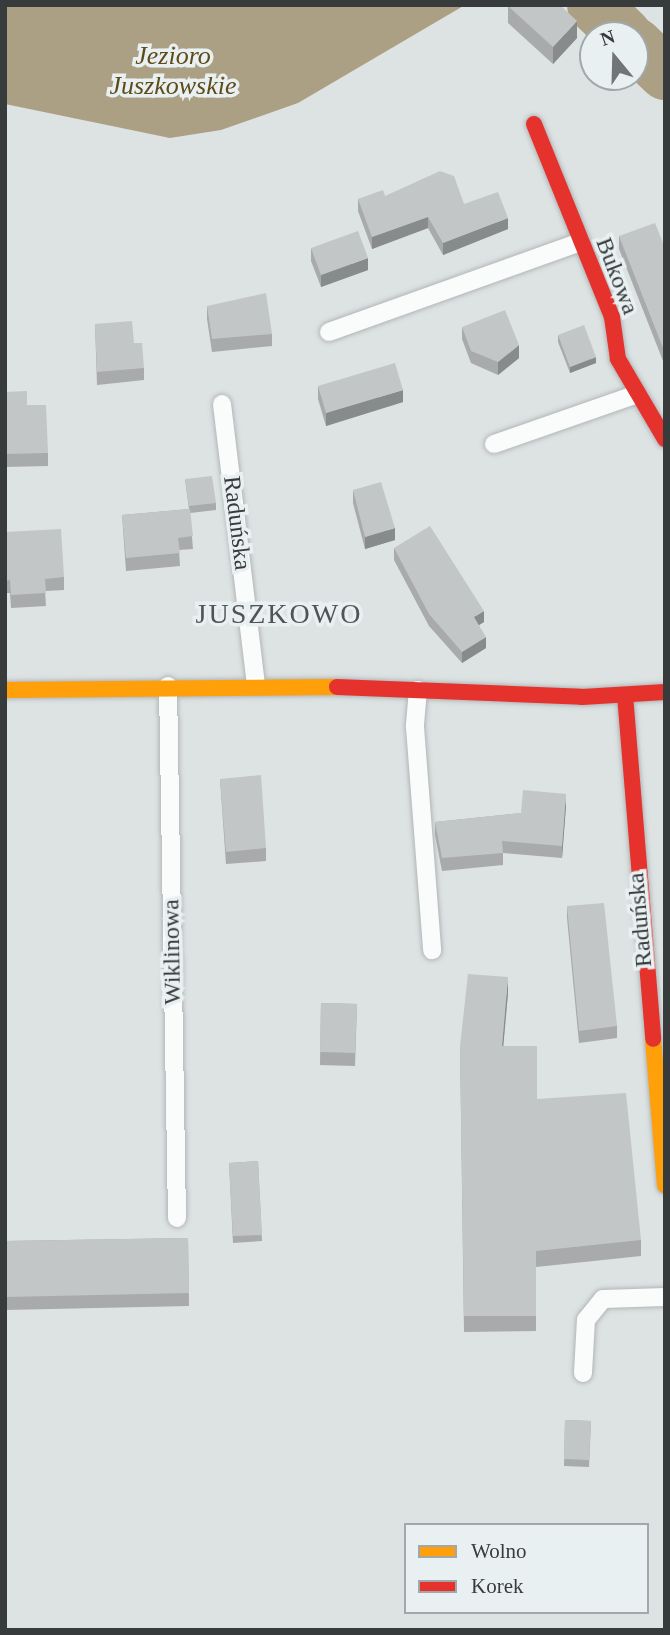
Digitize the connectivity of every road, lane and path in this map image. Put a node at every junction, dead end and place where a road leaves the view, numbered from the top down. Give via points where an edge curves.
1 (534, 124) dead end
2 (580, 242) junction
3 (329, 332) dead end
4 (635, 395) junction
5 (222, 404) dead end
6 (665, 439) edge
7 (494, 444) dead end
8 (256, 684) junction
9 (168, 686) junction
10 (5, 690) edge
11 (418, 690) junction
12 (665, 692) edge
13 (625, 695) junction
14 (432, 950) dead end
15 (665, 1186) edge
16 (177, 1217) dead end
17 (665, 1297) edge
18 (583, 1373) dead end

1 - 2 street, Bukowa
2 - 3 lane
2 - 4 street, Bukowa via 612,317 618,359
4 - 6 street, Bukowa
4 - 7 lane
5 - 8 lane, Raduńska
8 - 9 street
8 - 11 street
9 - 10 street
9 - 16 lane, Wiklinowa
11 - 13 street
11 - 14 lane via 415,727
12 - 13 street
13 - 15 street, Raduńska
17 - 18 lane via 603,1299 586,1320

